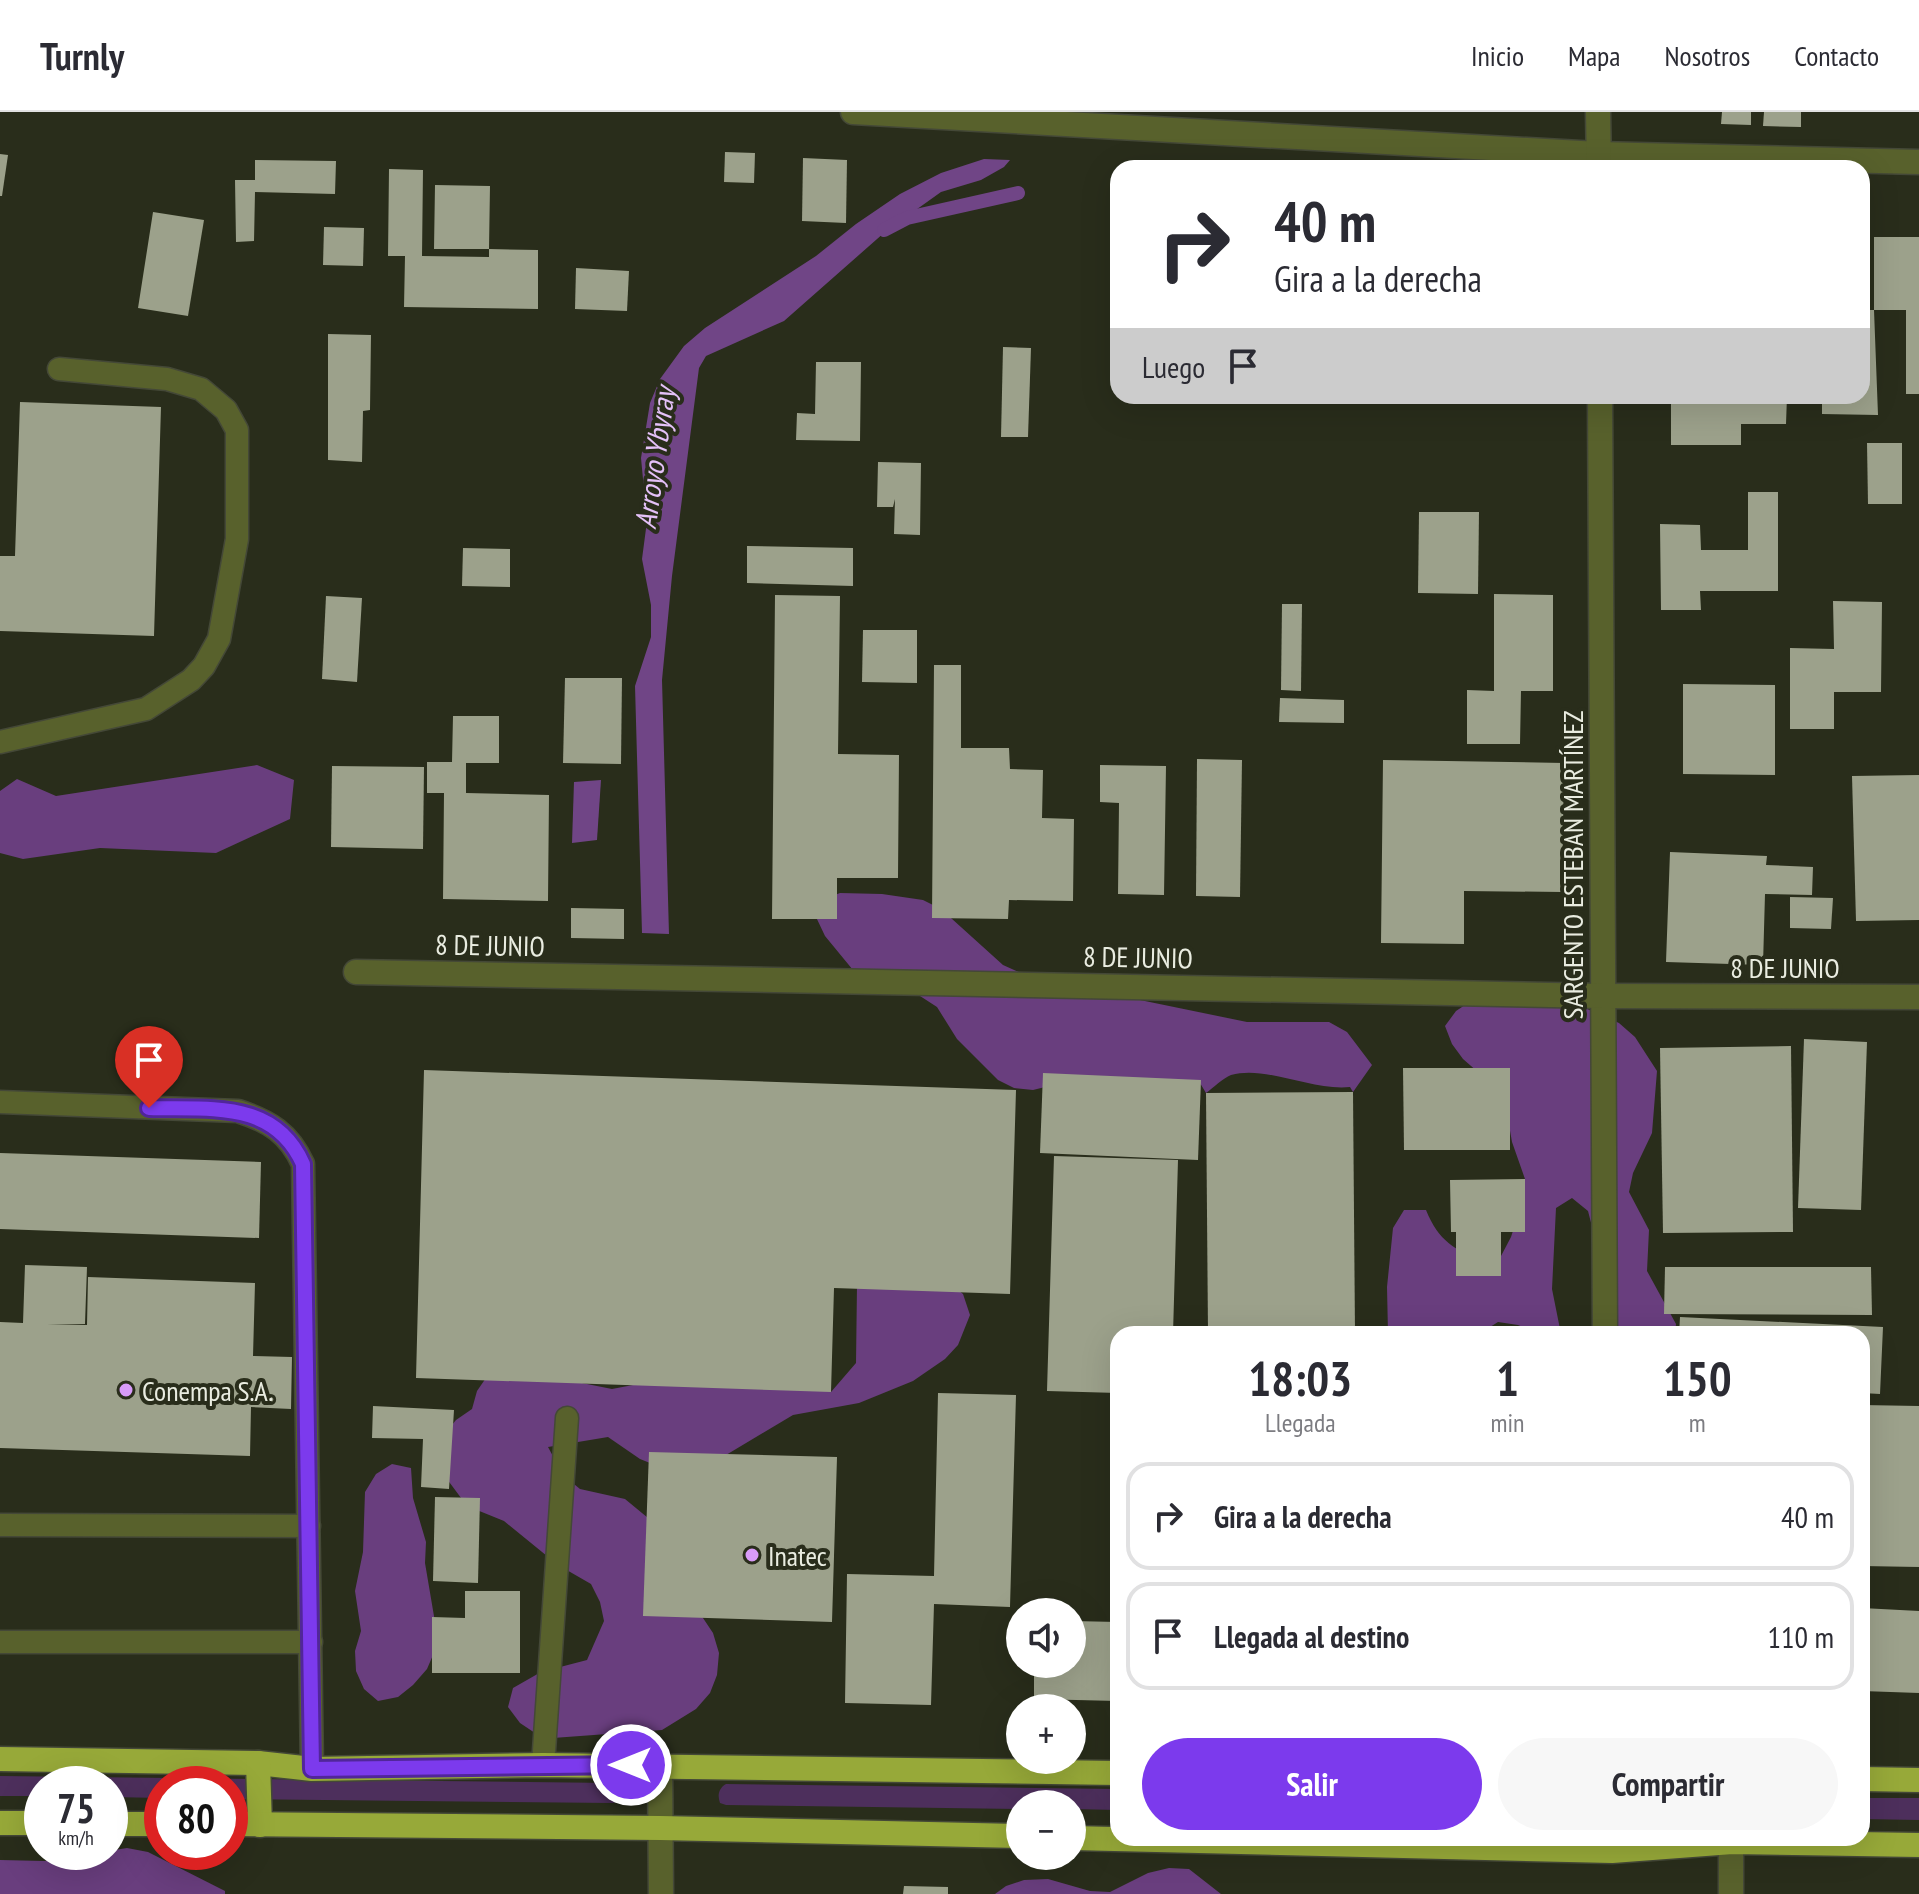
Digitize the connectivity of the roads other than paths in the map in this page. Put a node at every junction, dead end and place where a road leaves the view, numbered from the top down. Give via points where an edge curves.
1 (853, 112) edge
2 (1598, 112) edge
3 (1583, 160) edge
4 (1598, 160) edge
5 (1870, 162) edge
6 (1919, 162) edge
7 (59, 369) dead end
8 (1600, 404) edge
9 (0, 742) edge
10 (356, 972) dead end
11 (1602, 996) junction
12 (1919, 997) edge
13 (0, 1102) edge
14 (1605, 1326) edge
15 (567, 1418) dead end
16 (0, 1525) edge
17 (309, 1526) junction
18 (0, 1642) edge
19 (311, 1642) junction
20 (0, 1759) edge
21 (258, 1763) junction
22 (543, 1765) junction
23 (660, 1766) junction
24 (312, 1769) junction
25 (1110, 1773) edge
26 (1870, 1779) edge
27 (1919, 1780) edge
28 (0, 1823) edge
29 (24, 1823) edge
30 (248, 1825) edge
31 (260, 1825) junction
32 (660, 1828) junction
33 (1006, 1836) edge
34 (1086, 1838) edge
35 (1110, 1838) edge
36 (1870, 1844) edge
37 (1919, 1845) edge
38 (1732, 1846) edge
39 (661, 1894) edge
40 (1731, 1894) edge

1 - 3 street
2 - 4 street
5 - 6 street
7 - 9 lane via 167,379 201,389 226,410 237,430 237,539 219,639 191,680 146,709
8 - 11 street, SARGENTO ESTEBAN MARTÍNEZ
10 - 11 street, 8 DE JUNIO
11 - 12 street, 8 DE JUNIO
11 - 14 street, SARGENTO ESTEBAN MARTÍNEZ
13 - 17 lane via 238,1111 266,1120 296,1149 303,1164
15 - 22 lane
16 - 17 lane
17 - 19 lane
18 - 19 lane
19 - 24 lane
20 - 21 highway
21 - 24 highway
21 - 31 highway
22 - 23 highway
22 - 24 highway
23 - 25 highway
23 - 32 street
26 - 27 highway
28 - 29 highway
30 - 31 highway
31 - 32 highway
32 - 33 highway
32 - 39 street
34 - 35 highway
36 - 37 highway
38 - 40 street

